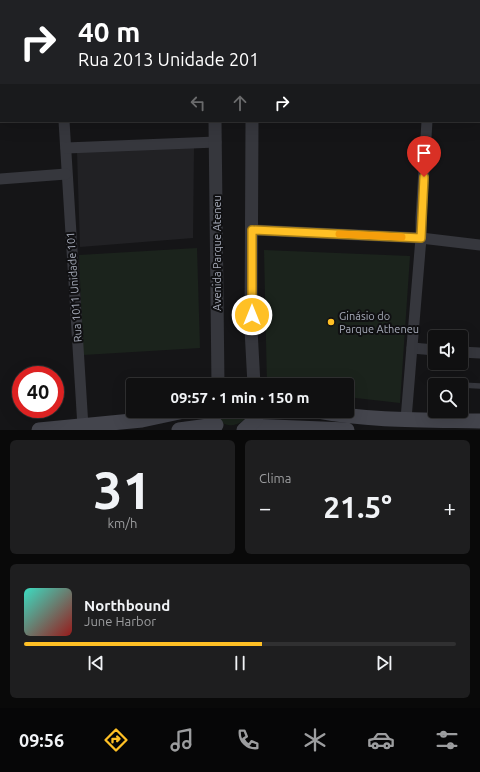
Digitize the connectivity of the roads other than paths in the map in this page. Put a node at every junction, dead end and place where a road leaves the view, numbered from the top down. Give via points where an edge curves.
1 (64, 122) edge
2 (216, 122) edge
3 (252, 122) edge
4 (427, 122) edge
5 (216, 142) junction
6 (66, 148) junction
7 (66, 174) junction
8 (0, 179) edge
9 (252, 230) junction
10 (421, 238) junction
11 (480, 245) edge
12 (412, 348) junction
13 (428, 349) edge
14 (468, 352) edge
15 (480, 353) edge
16 (218, 378) edge
17 (254, 378) edge
18 (468, 385) edge
19 (480, 386) edge
20 (354, 417) edge
21 (151, 418) edge
22 (256, 418) edge
23 (480, 421) edge
24 (217, 422) edge
25 (403, 424) edge
26 (83, 426) junction
27 (247, 428) edge
28 (39, 430) edge
29 (179, 430) edge
30 (347, 430) edge

1 - 6 street, Rua 1011 Unidade 101
2 - 5 street, Avenida Parque Ateneu
3 - 9 street
4 - 10 street
5 - 6 street
5 - 16 street, Avenida Parque Ateneu
6 - 7 street, Rua 1011 Unidade 101
7 - 8 street
7 - 26 street, Rua 1011 Unidade 101
9 - 10 street
9 - 17 street via 251,329
10 - 11 street
10 - 12 street
12 - 13 street
12 - 25 street
14 - 15 street
18 - 19 lane
20 - 25 main road
21 - 26 main road
22 - 27 main road
23 - 25 main road
24 - 29 main road
26 - 28 main road
27 - 30 main road

